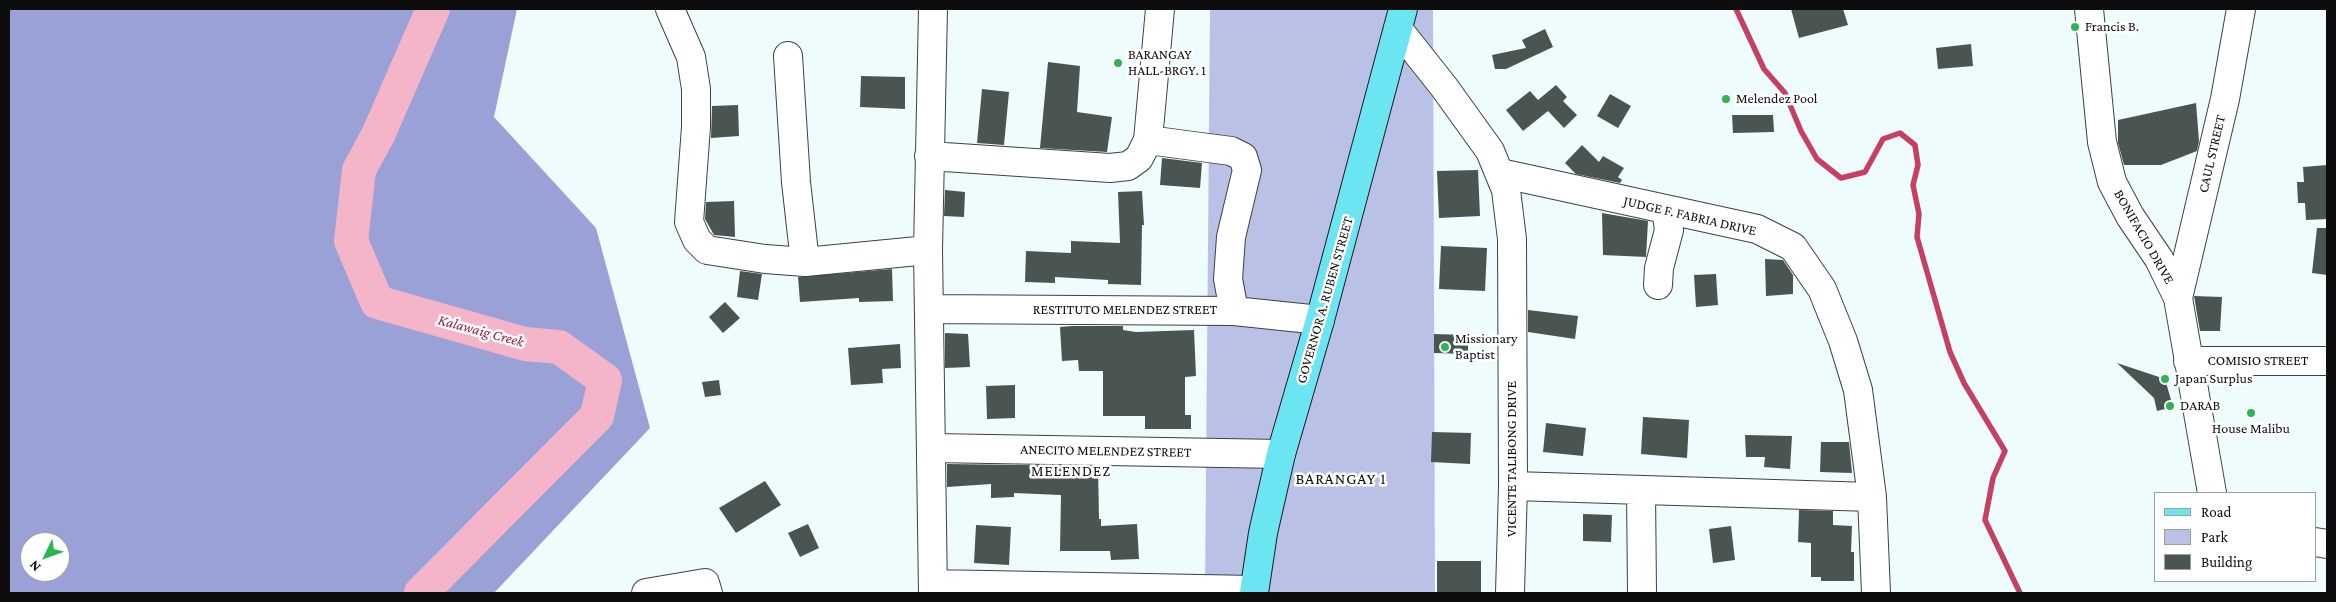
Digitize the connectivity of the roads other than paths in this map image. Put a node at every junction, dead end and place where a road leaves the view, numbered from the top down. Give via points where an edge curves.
1 (670, 9) edge
2 (933, 9) edge
3 (1160, 9) edge
4 (2089, 9) edge
5 (2241, 9) edge
6 (1401, 19) edge
7 (788, 56) dead end
8 (1148, 140) junction
9 (929, 156) junction
10 (1500, 173) junction
11 (1666, 209) junction
12 (928, 250) junction
13 (805, 262) junction
14 (1658, 285) dead end
15 (2178, 298) junction
16 (930, 309) junction
17 (1234, 311) junction
18 (1320, 320) junction
19 (2188, 360) junction
20 (2327, 361) edge
21 (932, 448) junction
22 (1281, 454) junction
23 (1513, 486) junction
24 (1641, 490) junction
25 (2212, 492) edge
26 (1872, 497) junction
27 (933, 589) edge
28 (1254, 592) edge
29 (646, 593) edge
30 (708, 593) edge
31 (1510, 593) edge
32 (1642, 593) edge
33 (1876, 593) edge

1 - 13 street via 691,57 696,89 689,222 692,232 707,250 765,260
2 - 9 street
3 - 8 street
4 - 15 street, BONIFACIO DRIVE via 2102,142 2112,182 2159,259
5 - 15 street, CAUL STREET via 2225,99
6 - 10 street, VICENTE TALIBONG DRIVE via 1490,151
6 - 18 main road, GOVERNOR A. RUBEN STREET
7 - 13 street
8 - 9 street via 1139,158 1128,166 1110,168
8 - 17 street via 1231,150 1243,157 1247,170 1231,237 1228,279
9 - 12 street
10 - 11 street, JUDGE F. FABRIA DRIVE
10 - 23 street, VICENTE TALIBONG DRIVE via 1506,190 1512,239
11 - 14 street via 1670,230
11 - 26 street, JUDGE F. FABRIA DRIVE via 1757,230 1793,247 1822,289 1844,341 1858,390
12 - 13 street
12 - 16 street
15 - 19 street, BONIFACIO DRIVE
16 - 17 street, RESTITUTO MELENDEZ STREET
16 - 21 street
17 - 18 street, RESTITUTO MELENDEZ STREET
18 - 22 main road, GOVERNOR A. RUBEN STREET
19 - 20 street, COMISIO STREET
19 - 25 street, BONIFACIO DRIVE
21 - 22 street, ANECITO MELENDEZ STREET
21 - 27 street
22 - 28 main road, GOVERNOR A. RUBEN STREET
23 - 24 street
23 - 31 street, VICENTE TALIBONG DRIVE
24 - 26 street
24 - 32 street
26 - 33 street, JUDGE F. FABRIA DRIVE
27 - 28 street
29 - 30 street via 705,583

